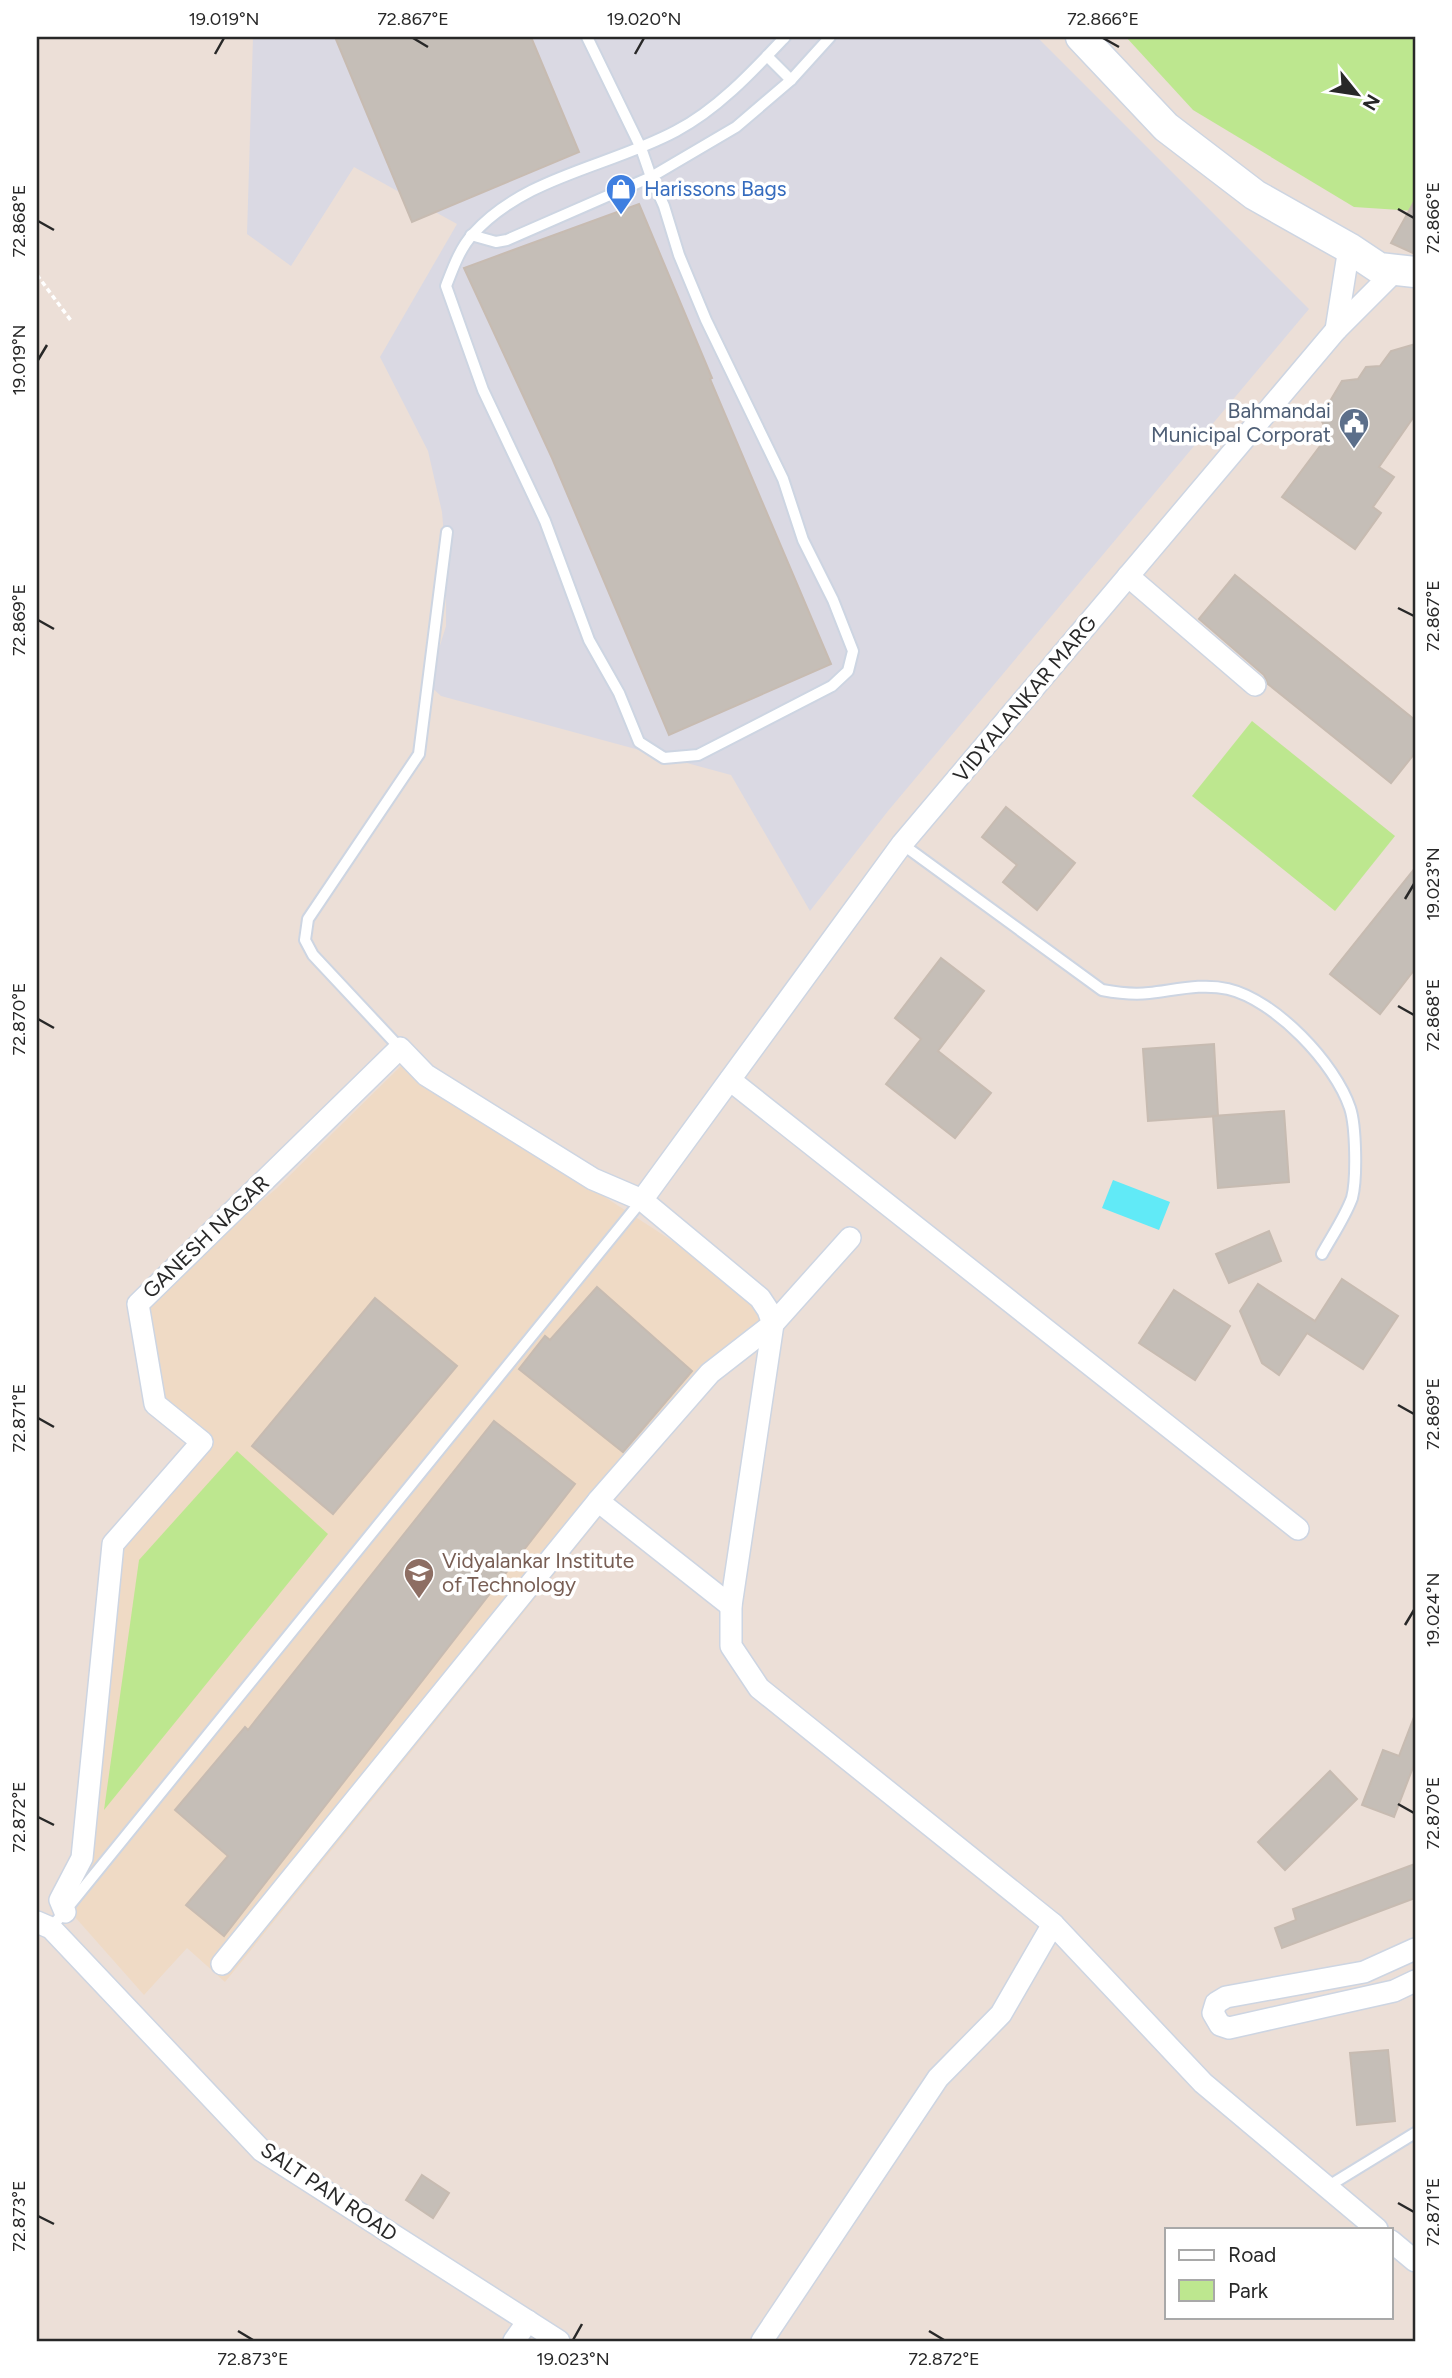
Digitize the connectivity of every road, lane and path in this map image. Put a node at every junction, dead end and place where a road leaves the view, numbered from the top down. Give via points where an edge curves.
1 (587, 37) edge
2 (785, 37) edge
3 (830, 37) edge
4 (1081, 37) edge
5 (767, 56) junction
6 (791, 80) junction
7 (641, 148) junction
8 (650, 177) junction
9 (471, 235) junction
10 (1349, 248) junction
11 (1406, 271) edge
12 (37, 275) edge
13 (72, 322) dead end
14 (1336, 330) junction
15 (447, 532) dead end
16 (1128, 576) junction
17 (1255, 685) dead end
18 (902, 844) junction
19 (400, 1048) junction
20 (730, 1080) junction
21 (642, 1200) junction
22 (850, 1238) dead end
23 (1322, 1254) dead end
24 (773, 1324) junction
25 (598, 1502) junction
26 (1298, 1529) dead end
27 (730, 1606) junction
28 (1053, 1924) junction
29 (47, 1926) edge
30 (1415, 1949) edge
31 (222, 1964) dead end
32 (1415, 1982) edge
33 (1415, 2133) edge
34 (1327, 2187) junction
35 (1376, 2228) edge
36 (1392, 2242) edge
37 (1415, 2261) edge
38 (528, 2321) junction
39 (513, 2341) edge
40 (559, 2341) edge
41 (762, 2341) edge

1 - 7 lane
2 - 5 lane
3 - 6 lane
4 - 10 main road via 1166,127 1255,195
5 - 6 lane
5 - 7 lane via 715,104
6 - 8 lane via 736,127
7 - 8 lane
7 - 9 lane via 520,195
8 - 9 lane via 507,240
8 - 9 lane via 706,320 783,479 803,540 853,651 848,671 832,686 698,755 664,758 639,742 619,693 589,640 545,521 482,390 446,286
10 - 11 main road via 1379,268
10 - 14 street
11 - 14 street, VIDYALANKAR MARG
12 - 13 path
14 - 16 street, VIDYALANKAR MARG
15 - 19 lane via 419,754 308,919 305,940 313,955
16 - 17 street
16 - 18 street, VIDYALANKAR MARG
18 - 20 street, VIDYALANKAR MARG
18 - 23 lane via 1102,990 1125,994 1194,987 1228,989 1255,999 1296,1029 1329,1069 1351,1109 1352,1197
19 - 21 street via 426,1075 593,1179
19 - 29 street, GANESH NAGAR via 138,1304 155,1404 202,1442 113,1544 82,1858
20 - 21 street, VIDYALANKAR MARG
20 - 26 street
21 - 24 street via 760,1298
21 - 29 lane
22 - 24 street
24 - 25 street via 710,1373
24 - 27 street
25 - 27 street
25 - 31 street
27 - 28 street via 730,1646 759,1688
28 - 34 street via 1203,2083
28 - 41 street via 1001,2014 938,2078
29 - 38 street, SALT PAN ROAD via 262,2151
30 - 32 street via 1364,1972 1226,1997 1216,2003 1213,2013 1220,2025 1229,2028 1394,1991
33 - 34 lane
34 - 35 street
36 - 37 street
38 - 39 street
38 - 40 street, SALT PAN ROAD

